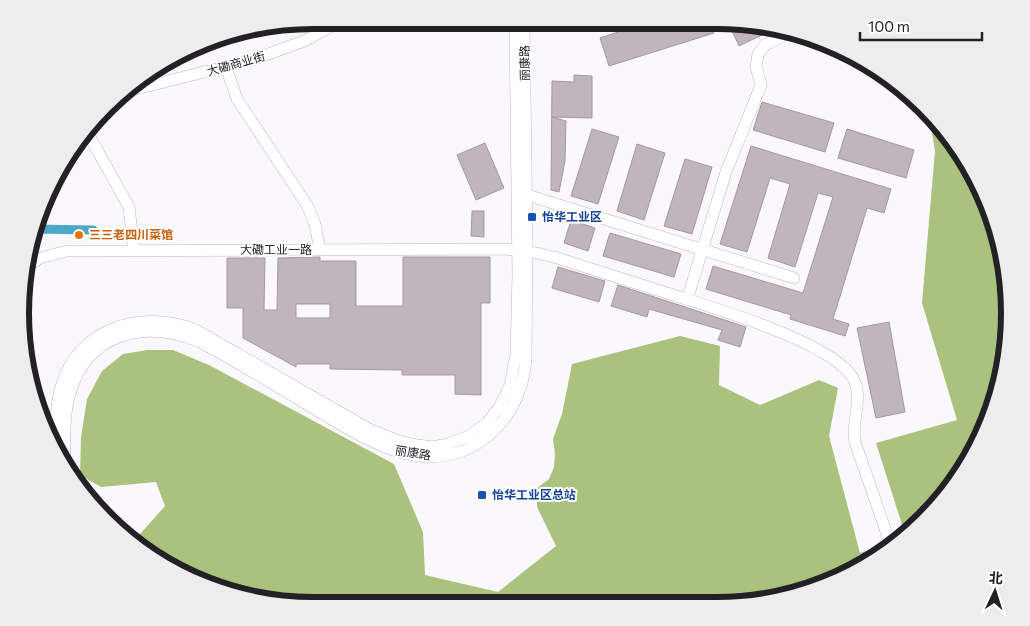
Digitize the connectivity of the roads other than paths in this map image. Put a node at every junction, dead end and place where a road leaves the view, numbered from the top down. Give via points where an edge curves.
1 (327, 29) edge
2 (515, 29) edge
3 (524, 29) edge
4 (782, 36) edge
5 (226, 67) junction
6 (138, 89) edge
7 (88, 139) edge
8 (527, 195) junction
9 (134, 250) junction
10 (320, 250) junction
11 (523, 250) junction
12 (702, 250) junction
13 (33, 262) edge
14 (794, 278) dead end
15 (687, 300) junction
16 (56, 435) edge
17 (65, 452) edge
18 (889, 540) edge

1 - 5 street, 大磡商业街 via 304,41
2 - 11 street, 丽康路
3 - 8 street, 丽康路
4 - 12 street via 764,45 758,54 756,67 761,85 726,172
5 - 6 street, 大磡商业街
5 - 10 street via 237,98 307,205
7 - 9 street via 129,206
8 - 11 street, 丽康路
8 - 12 street
9 - 10 street, 大磡工业一路
9 - 13 street, 大磡工业一路 via 67,252
10 - 11 street, 大磡工业一路
11 - 15 street, 大磡工业一路
11 - 16 street, 丽康路 via 515,364 510,386 486,423 457,441 443,446 427,446 386,437 204,334 173,323 151,321 129,323 109,330 92,341 76,359 60,391
11 - 17 street, 丽康路 via 527,343 522,385 500,424 468,449 435,457 392,450 368,440 198,341 176,334 145,331 106,343 82,366 67,408
12 - 14 street
12 - 15 street
15 - 18 street, 大磡工业一路 via 739,316 810,346 850,374 857,390 855,442

